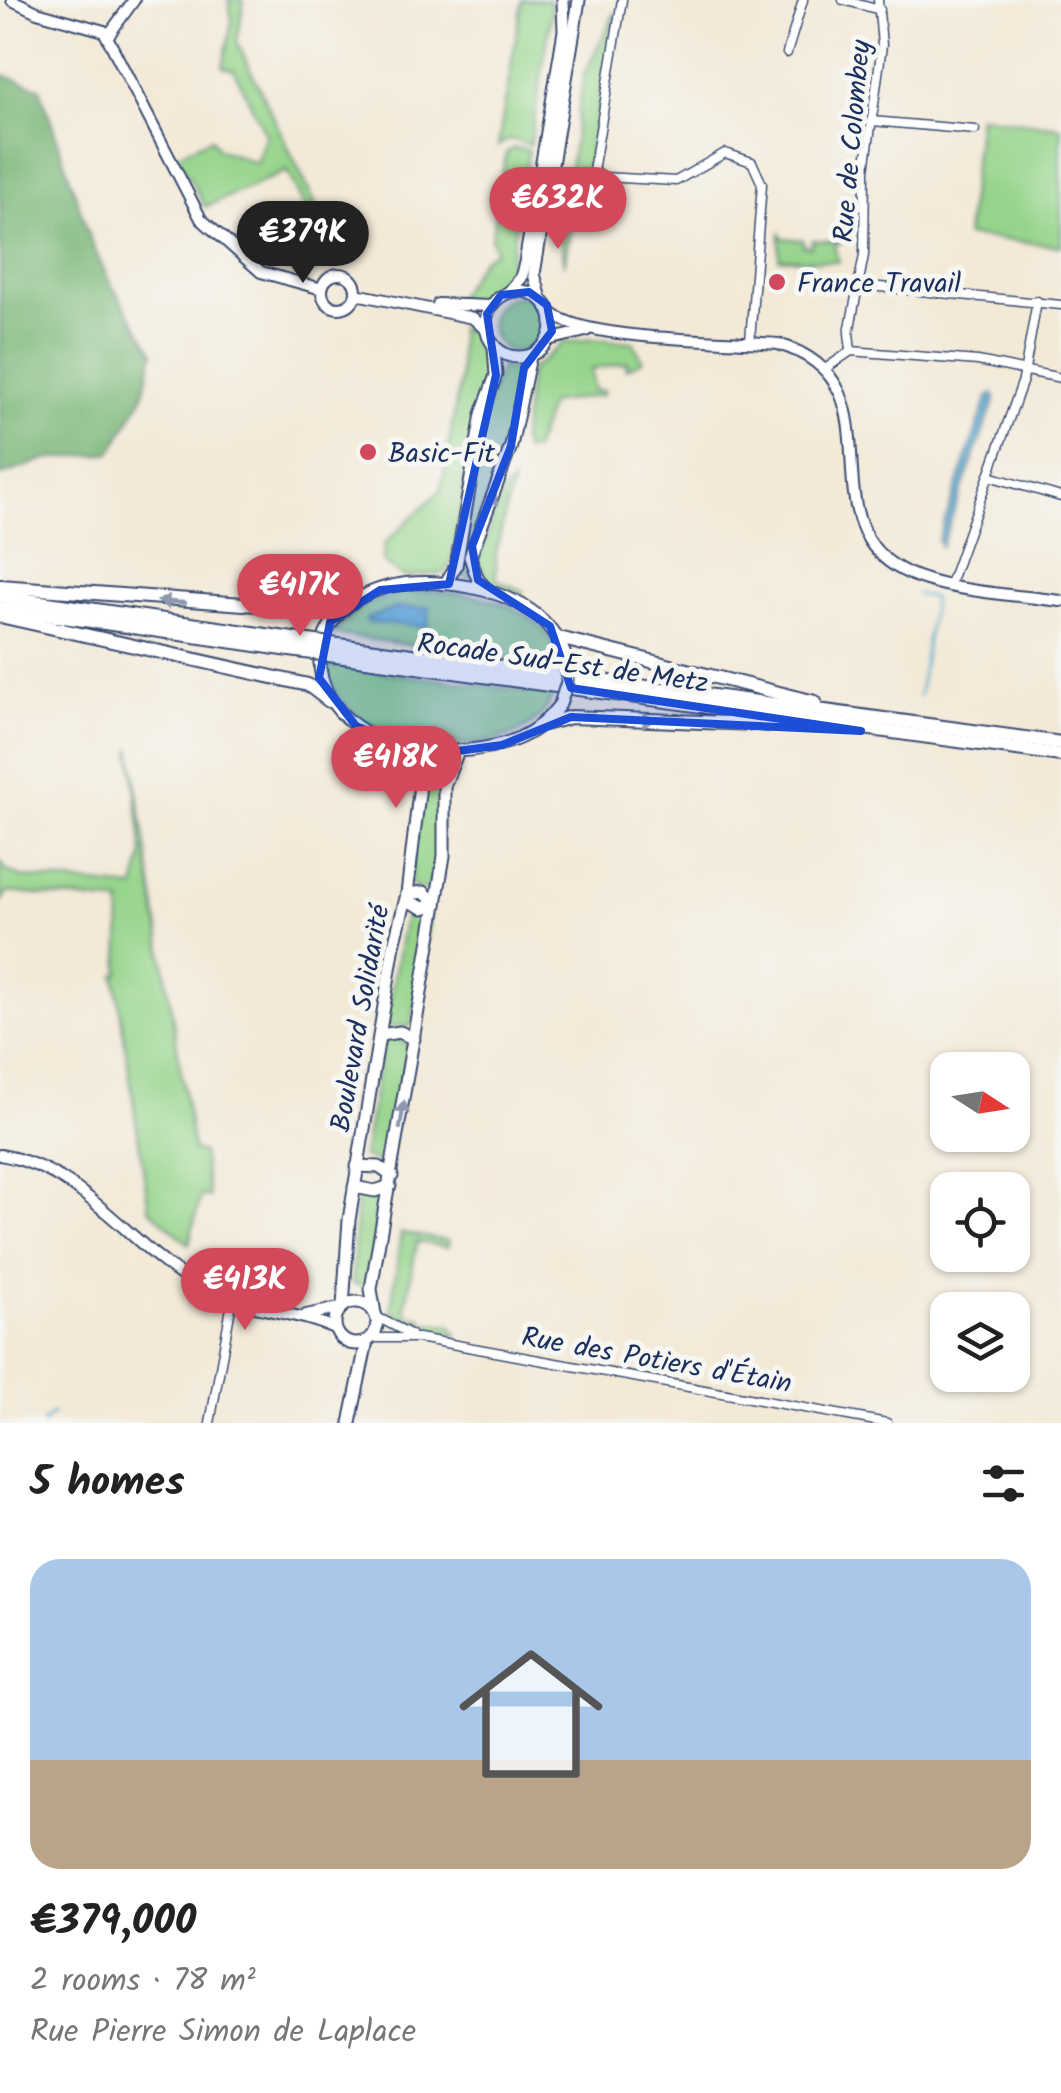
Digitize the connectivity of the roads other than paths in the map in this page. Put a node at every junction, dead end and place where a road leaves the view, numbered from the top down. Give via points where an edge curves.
1 (12, 0) edge
2 (563, 0) edge
3 (579, 0) edge
4 (622, 0) edge
5 (803, 0) edge
6 (844, 0) edge
7 (856, 0) edge
8 (130, 4) edge
9 (879, 5) edge
10 (97, 26) junction
11 (108, 36) junction
12 (788, 53) dead end
13 (872, 122) junction
14 (974, 130) dead end
15 (859, 286) junction
16 (322, 289) junction
17 (509, 292) junction
18 (356, 294) junction
19 (542, 299) junction
20 (1038, 301) junction
21 (417, 304) junction
22 (1061, 305) edge
23 (490, 306) junction
24 (550, 312) junction
25 (486, 330) junction
26 (593, 330) junction
27 (548, 340) junction
28 (750, 341) junction
29 (494, 346) junction
30 (851, 351) junction
31 (530, 356) junction
32 (825, 369) junction
33 (1024, 370) junction
34 (1061, 378) edge
35 (988, 476) junction
36 (1061, 497) edge
37 (444, 584) junction
38 (950, 584) junction
39 (0, 586) edge
40 (490, 592) junction
41 (0, 596) edge
42 (1061, 602) edge
43 (0, 608) edge
44 (340, 611) junction
45 (0, 616) edge
46 (558, 638) junction
47 (292, 645) junction
48 (345, 652) junction
49 (329, 701) junction
50 (905, 722) junction
51 (544, 724) junction
52 (862, 731) junction
53 (1061, 742) edge
54 (402, 746) junction
55 (458, 751) junction
56 (1061, 755) edge
57 (407, 897) junction
58 (436, 904) junction
59 (380, 1035) junction
60 (414, 1039) junction
61 (0, 1156) edge
62 (358, 1166) junction
63 (391, 1181) junction
64 (354, 1187) junction
65 (232, 1302) junction
66 (342, 1307) junction
67 (376, 1315) junction
68 (300, 1316) junction
69 (336, 1329) junction
70 (418, 1338) junction
71 (369, 1339) junction
72 (346, 1341) junction
73 (356, 1380) junction
74 (210, 1423) edge
75 (350, 1423) edge
76 (887, 1423) edge

1 - 10 street
2 - 17 main road via 564,31 523,273
3 - 19 main road via 534,274
4 - 28 street via 593,171 671,182 725,153 752,162 762,192
5 - 12 street
6 - 7 street
7 - 9 street
8 - 10 street
8 - 11 street
9 - 13 street, Rue de Colombey via 882,45
10 - 11 street
11 - 16 street via 201,218 260,272
13 - 14 street
13 - 15 street, Rue de Colombey
15 - 20 street
15 - 30 street, Rue de Colombey
16 - 18 street via 337,308
16 - 18 street via 341,274 353,281
17 - 19 main road
17 - 23 main road
18 - 21 street
19 - 24 main road
20 - 22 street
20 - 33 street
21 - 23 street
21 - 25 street via 473,318
23 - 25 main road
24 - 26 street
24 - 27 main road
25 - 29 main road
26 - 27 street
26 - 28 street
27 - 31 main road
28 - 32 street via 792,348
29 - 31 main road via 514,357
29 - 37 main road via 496,375 482,414 456,566
30 - 32 street
30 - 33 street
40 -> 31 main road via 470,558 512,446
32 - 38 street via 850,416 854,498 867,537 903,571
33 - 34 street
33 - 35 street
35 - 36 street
35 - 38 street
37 - 40 main road
37 - 44 main road via 380,590
38 - 42 street
44 -> 39 highway
40 - 46 main road via 538,614
41 - 47 highway, Rocade Sud-Est de Metz
43 - 47 highway, Rocade Sud-Est de Metz
44 - 49 main road via 318,655
45 - 49 highway via 308,686
46 - 50 highway
46 - 51 main road, bridge via 568,682
47 - 48 highway, Rocade Sud-Est de Metz, bridge
48 - 50 highway, Rocade Sud-Est de Metz
48 - 52 highway, Rocade Sud-Est de Metz
49 - 54 main road via 356,726
50 - 53 highway, Rocade Sud-Est de Metz
51 -> 52 highway via 571,717
51 - 55 main road via 518,740
52 - 56 highway, Rocade Sud-Est de Metz
54 - 55 main road
54 - 57 main road, Boulevard Solidarité via 421,776
55 - 58 main road, Boulevard Solidarité via 444,786
57 - 58 main road via 423,908
57 - 59 main road, Boulevard Solidarité
58 - 60 main road, Boulevard Solidarité
59 - 60 main road via 400,1032
59 - 62 main road, Boulevard Solidarité
63 -> 60 main road, Boulevard Solidarité
61 - 65 street via 68,1181 180,1275
62 - 63 main road via 379,1167
62 - 64 main road, Boulevard Solidarité
63 - 64 main road via 374,1191
63 - 67 main road, Boulevard Solidarité via 372,1289
64 - 66 main road, Boulevard Solidarité
65 - 68 street
65 - 74 street
66 - 67 main road via 361,1302
66 - 68 street
66 - 69 main road
67 - 70 street, Rue des Potiers d'Étain
67 - 71 main road
68 - 69 street
69 - 72 main road
70 - 71 street, Rue des Potiers d'Étain
70 - 76 street, Rue des Potiers d'Étain
71 - 72 main road
71 - 73 main road
72 - 73 main road
73 - 75 main road

